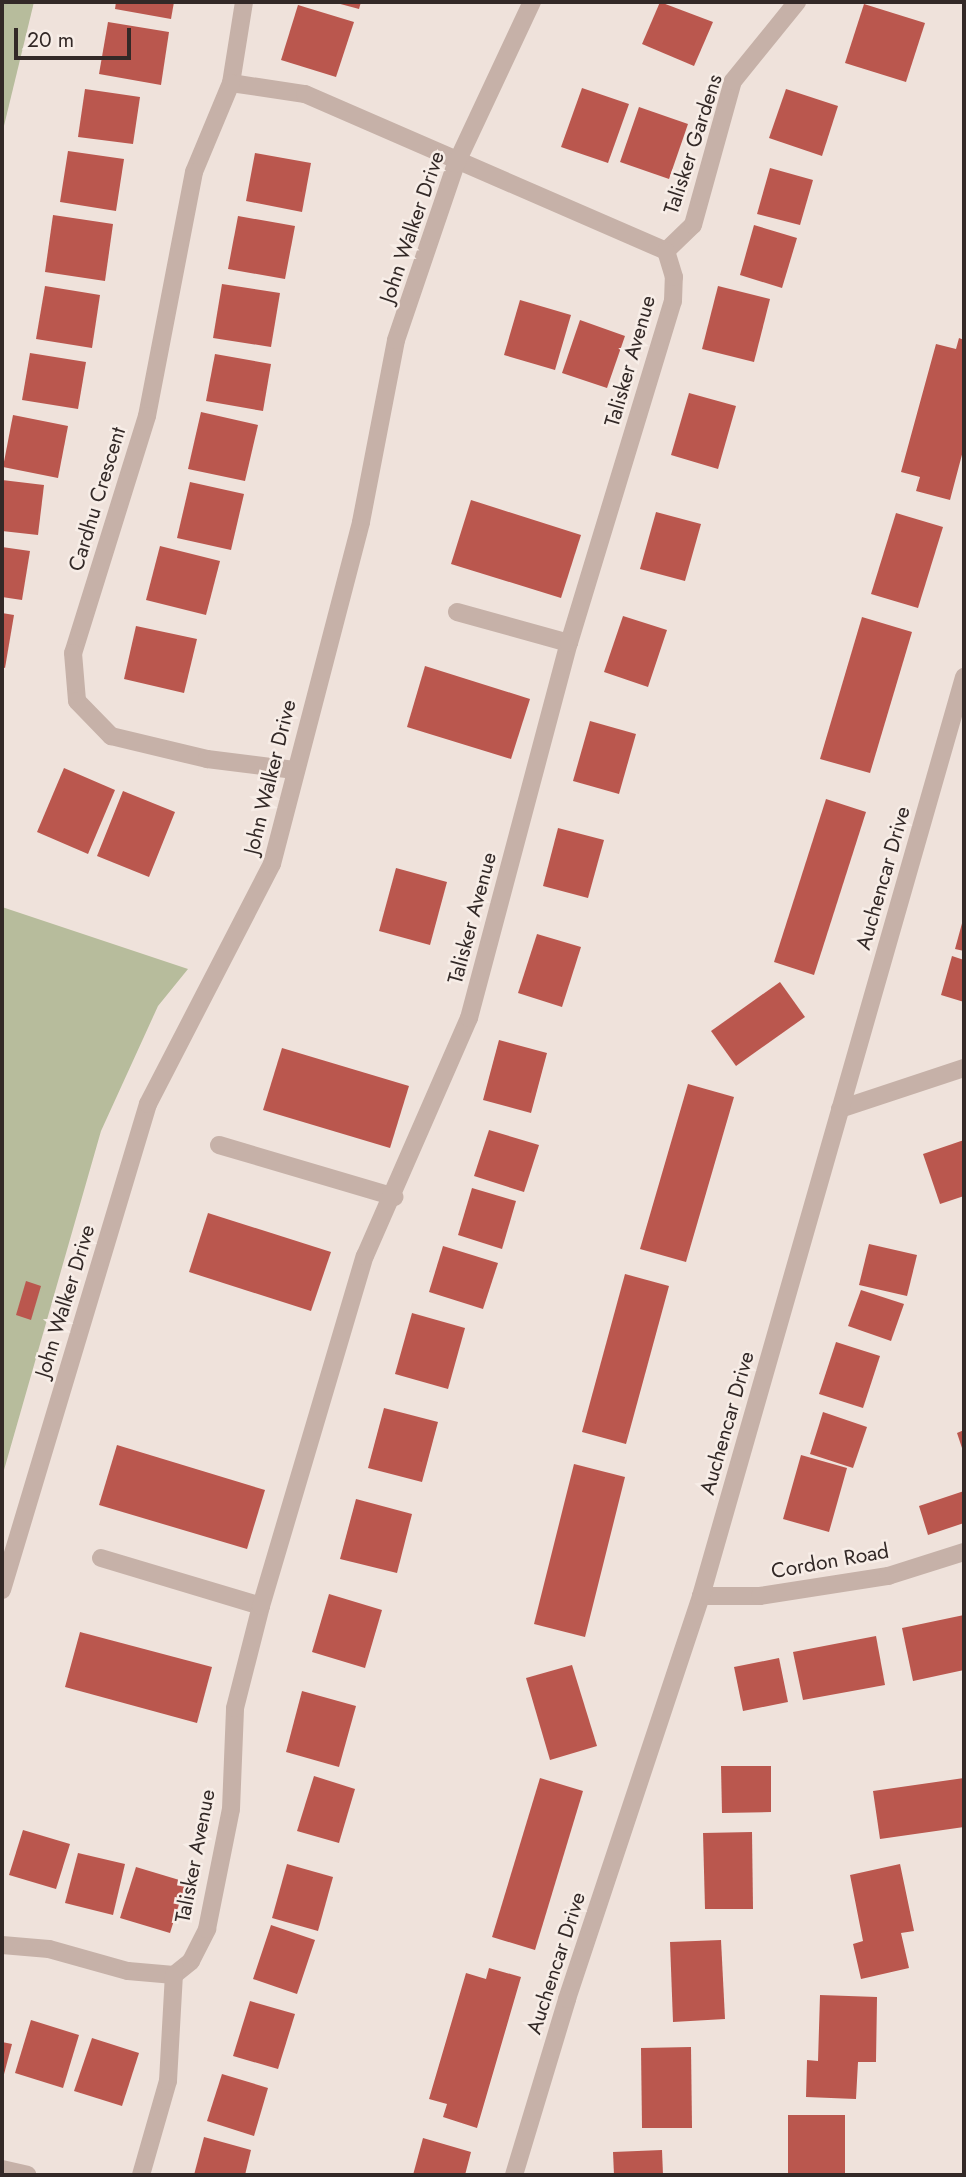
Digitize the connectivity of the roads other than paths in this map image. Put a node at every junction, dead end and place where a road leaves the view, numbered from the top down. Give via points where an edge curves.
1 (244, 2) edge
2 (532, 2) edge
3 (797, 2) edge
4 (231, 83) junction
5 (456, 164) junction
6 (666, 251) junction
7 (457, 612) dead end
8 (569, 643) junction
9 (964, 677) edge
10 (294, 770) junction
11 (964, 1068) edge
12 (840, 1110) junction
13 (219, 1145) dead end
14 (394, 1197) junction
15 (964, 1552) edge
16 (101, 1558) dead end
17 (2, 1590) edge
18 (701, 1596) junction
19 (261, 1606) junction
20 (2, 1945) edge
21 (174, 1975) junction
22 (2, 2169) edge
23 (27, 2175) edge
24 (141, 2175) edge
25 (514, 2175) edge

1 - 4 street, Cardhu Crescent
2 - 5 street, John Walker Drive
3 - 6 street, Talisker Gardens via 733,81 693,225
4 - 5 street via 305,94
4 - 10 street, Cardhu Crescent via 194,172 147,416 73,653 77,701 111,737 207,759
5 - 6 street
5 - 10 street, John Walker Drive via 396,340 361,522
6 - 8 street, Talisker Avenue via 674,277 673,301
7 - 8 street
8 - 14 street, Talisker Avenue via 469,1018
9 - 12 street, Auchencar Drive
10 - 17 street, John Walker Drive via 272,864 148,1104
11 - 12 street
12 - 18 street, Auchencar Drive
13 - 14 street
14 - 19 street, Talisker Avenue via 365,1256
15 - 18 street, Cordon Road via 888,1576 760,1596
16 - 19 street
18 - 25 street, Auchencar Drive via 567,1999
19 - 21 street, Talisker Avenue via 235,1707 231,1809 207,1929 191,1961
20 - 21 street via 49,1949 128,1971
21 - 24 street via 168,2081
22 - 23 street

